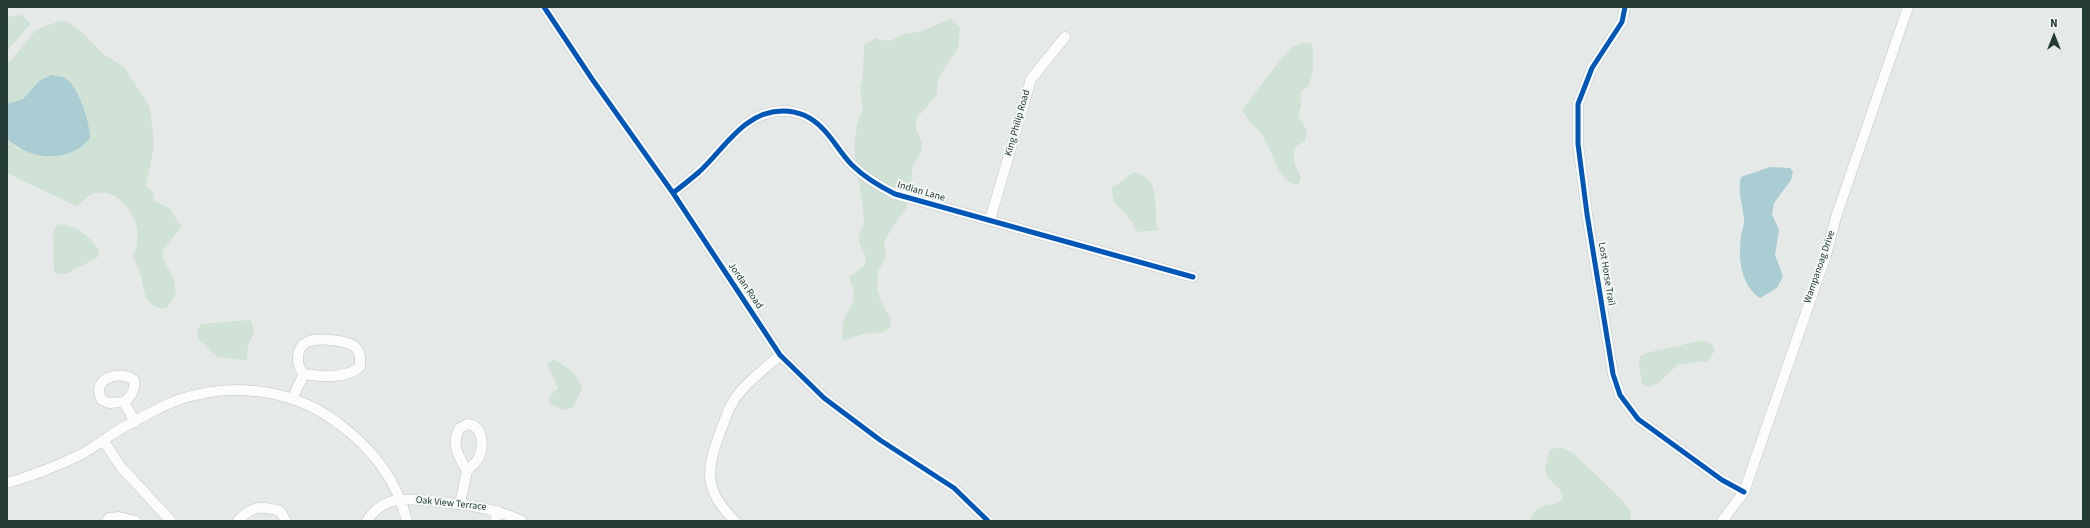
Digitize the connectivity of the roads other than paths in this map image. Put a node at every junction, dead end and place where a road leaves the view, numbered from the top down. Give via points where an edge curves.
1 (544, 7) edge
2 (1625, 7) edge
3 (1908, 7) edge
4 (1065, 37) dead end
5 (673, 193) junction
6 (990, 220) junction
7 (1193, 278) dead end
8 (780, 355) junction
9 (304, 374) junction
10 (292, 399) junction
11 (124, 402) dead end
12 (135, 422) junction
13 (103, 440) junction
14 (467, 471) dead end
15 (7, 483) edge
16 (1744, 492) junction
17 (402, 500) junction
18 (460, 503) junction
19 (497, 516) edge
20 (168, 520) edge
21 (107, 521) edge
22 (136, 521) edge
23 (238, 521) edge
24 (286, 521) edge
25 (367, 521) edge
26 (407, 521) edge
27 (522, 521) edge
28 (734, 521) edge
29 (988, 521) edge
30 (1722, 521) edge

1 - 5 street, Jordan Road
2 - 16 street, Lost Horse Trail via 1620,26 1592,68 1578,104 1578,144 1612,368 1620,395 1638,419 1722,480
3 - 16 street, Wampanoag Drive
4 - 6 street, King Philip Road via 1031,78
5 - 6 street, Indian Lane via 700,172 739,129 755,117 763,113 789,111 809,116 824,129 852,165 879,186 895,194
5 - 8 street, Jordan Road
6 - 7 street, Indian Lane
8 - 28 street via 734,399 712,454 710,482 720,507
8 - 29 street, Jordan Road via 824,398 880,440 954,488
9 - 9 street via 318,377 343,376 360,367 360,354 350,343 325,340 307,342 298,358
9 - 10 street
10 - 12 street via 272,393 243,390 207,392 178,400
10 - 17 street via 333,419 367,447
11 - 12 street
12 - 13 street
13 - 15 street via 81,455
13 - 20 street via 121,467
14 - 18 street
16 - 30 street, Wampanoag Drive
17 - 18 street, Oak View Terrace
17 - 25 street, Oak View Terrace via 384,504
17 - 26 street
18 - 19 street, Oak View Terrace
19 - 27 street, Oak View Terrace
21 - 22 street via 119,517
23 - 24 street via 247,512 263,506 280,511

